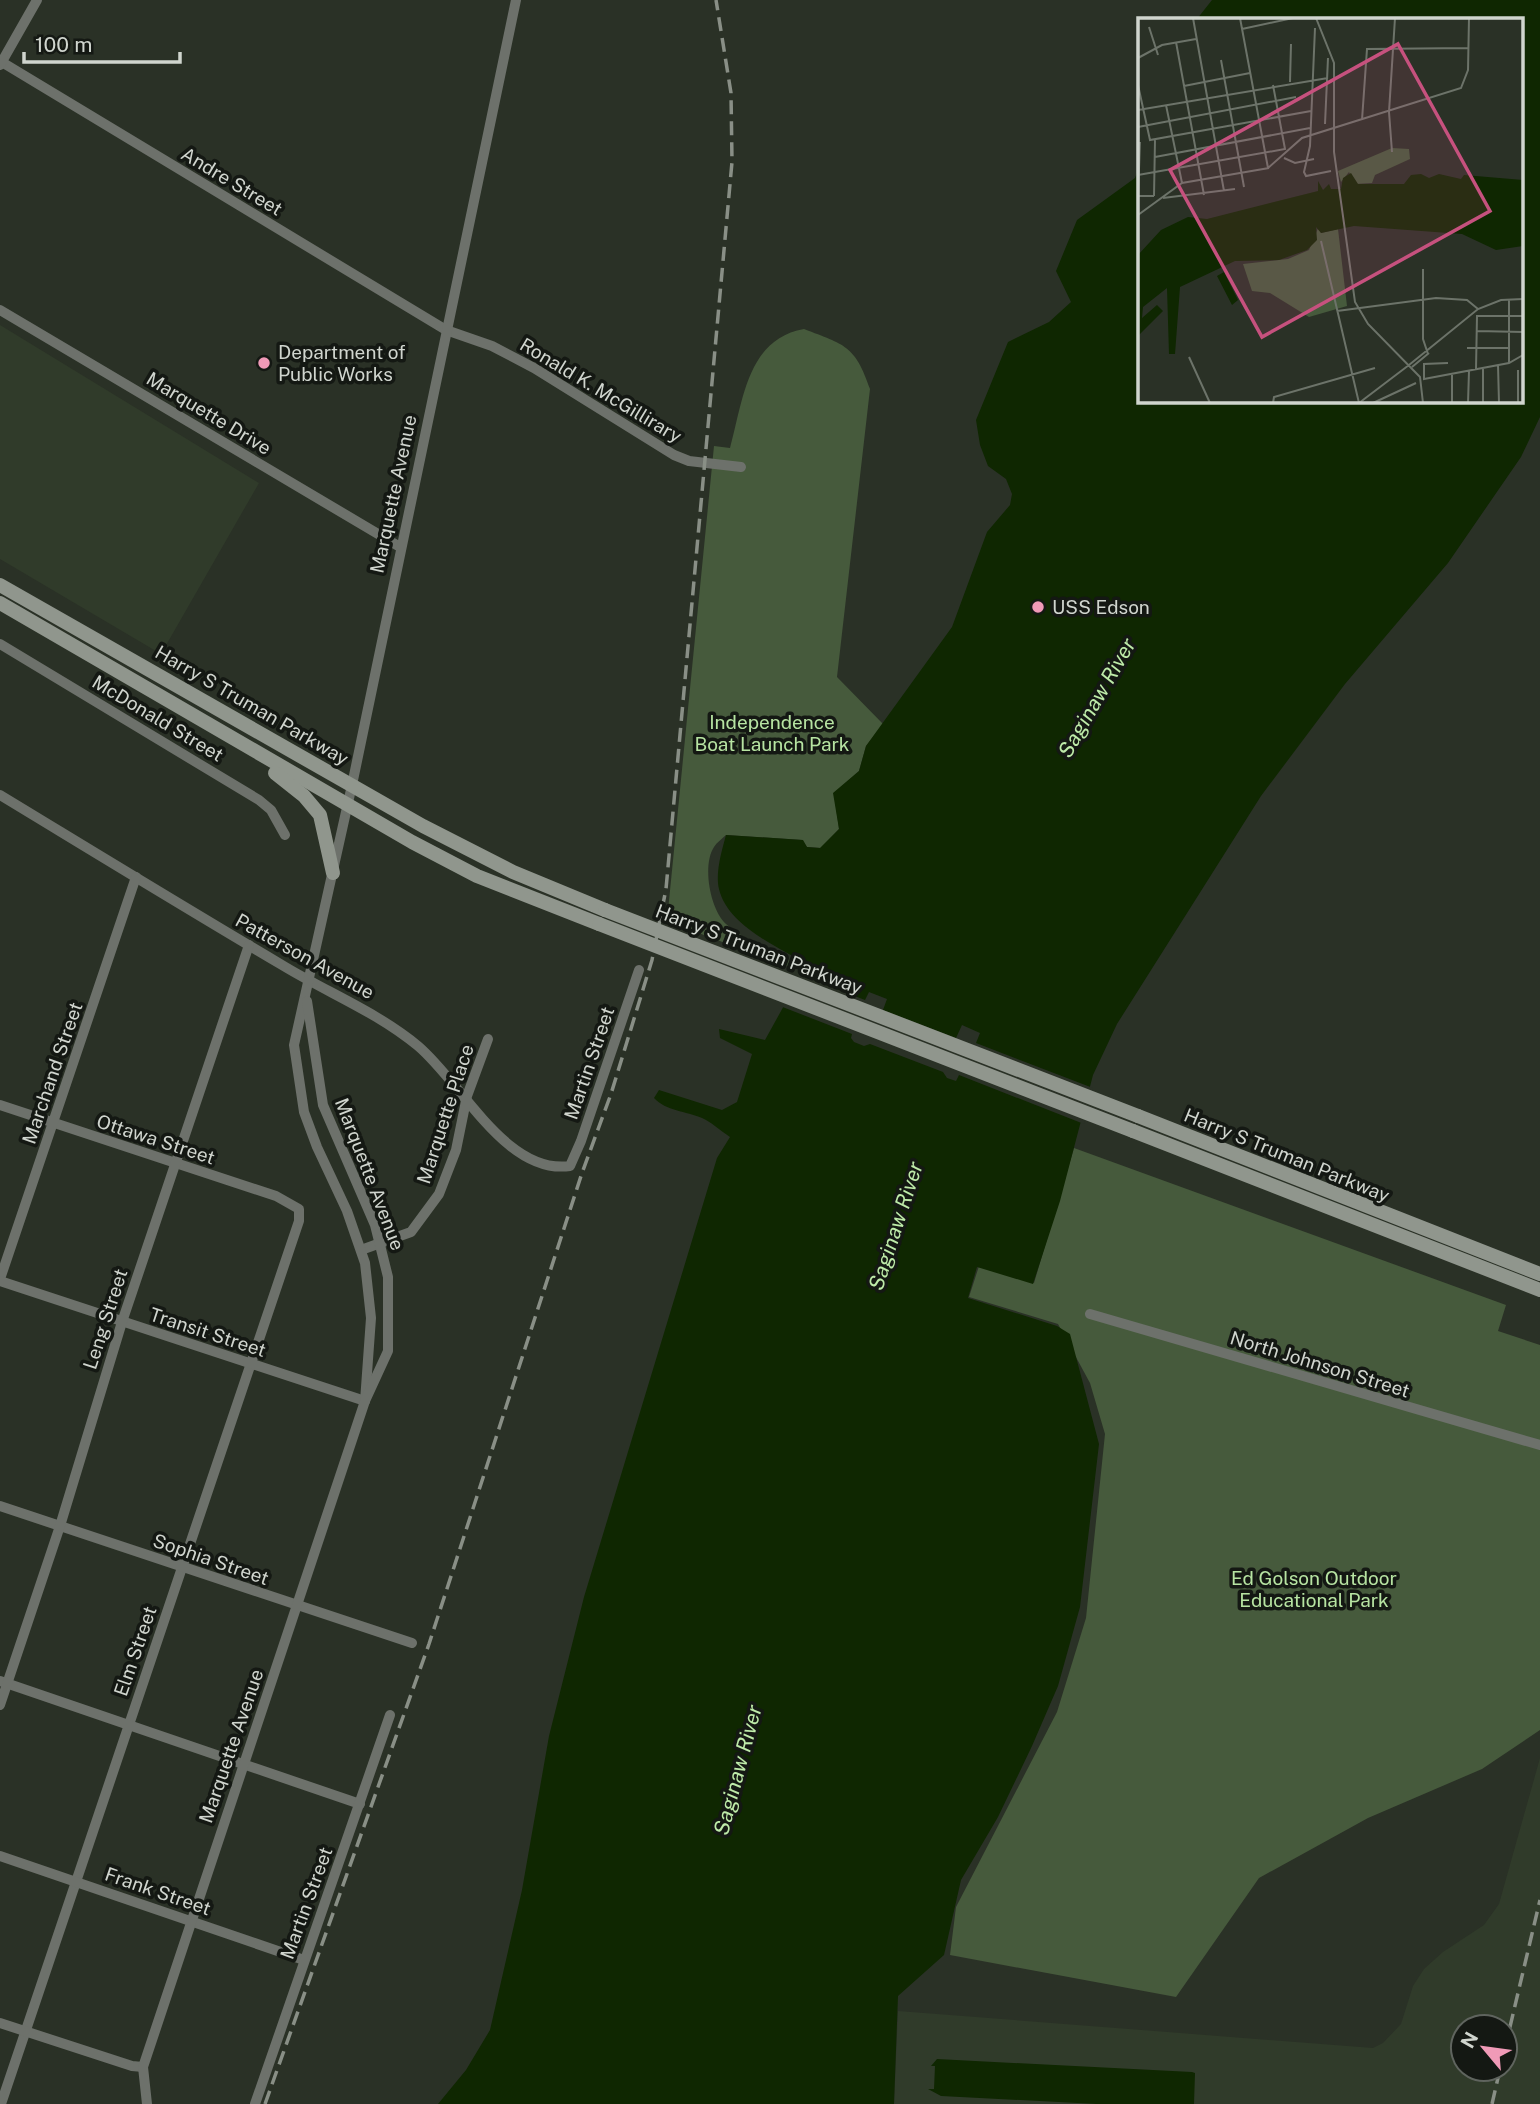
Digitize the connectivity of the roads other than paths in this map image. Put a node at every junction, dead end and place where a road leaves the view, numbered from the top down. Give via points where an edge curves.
1 (37, 0) edge
2 (516, 0) edge
3 (1, 63) edge
4 (0, 310) edge
5 (446, 330) junction
6 (741, 467) dead end
7 (400, 547) junction
8 (0, 585) edge
9 (0, 603) edge
10 (0, 644) edge
11 (251, 750) junction
12 (352, 785) junction
13 (0, 795) edge
14 (348, 805) junction
15 (285, 835) dead end
16 (333, 873) junction
17 (136, 877) junction
18 (602, 917) junction
19 (248, 945) junction
20 (639, 970) dead end
21 (310, 981) junction
22 (306, 996) junction
23 (488, 1039) dead end
24 (467, 1096) junction
25 (0, 1105) edge
26 (53, 1124) junction
27 (175, 1165) junction
28 (570, 1166) joint
29 (299, 1209) joint
30 (382, 1245) junction
31 (361, 1250) junction
32 (1540, 1274) edge
33 (0, 1280) edge
34 (1540, 1290) edge
35 (1090, 1314) dead end
36 (122, 1322) junction
37 (251, 1366) junction
38 (365, 1401) junction
39 (1540, 1445) edge
40 (0, 1506) edge
41 (60, 1526) junction
42 (182, 1568) junction
43 (298, 1606) junction
44 (412, 1643) dead end
45 (4, 1682) edge
46 (0, 1705) edge
47 (390, 1715) dead end
48 (129, 1725) junction
49 (244, 1762) junction
50 (360, 1804) junction
51 (0, 1856) edge
52 (77, 1883) junction
53 (191, 1921) junction
54 (304, 1960) junction
55 (0, 2022) edge
56 (27, 2031) junction
57 (143, 2067) junction
58 (1, 2104) edge
59 (147, 2104) edge
60 (255, 2104) edge

1 - 3 street
2 - 5 street, Marquette Avenue
3 - 5 street, Andre Street
4 - 7 street, Marquette Drive
5 - 6 street, Ronald K. McGillirary via 492,346 534,368 674,455
5 - 7 street, Marquette Avenue
7 - 12 street, Marquette Avenue
8 - 12 main road, Harry S Truman Parkway
9 - 11 main road, Harry S Truman Parkway
10 - 15 street, McDonald Street via 259,800 271,810
11 - 14 main road, Harry S Truman Parkway
11 - 16 main road via 314,806 323,824
12 - 14 street, Marquette Avenue
12 - 18 main road, Harry S Truman Parkway
13 - 17 street, Patterson Avenue
14 - 16 street, Marquette Avenue
14 - 18 main road, Harry S Truman Parkway via 477,876
16 - 21 street, Marquette Avenue
17 - 19 street, Patterson Avenue
17 - 26 street, Marchand Street
18 - 32 main road, Harry S Truman Parkway, bridge via 1138,1116
18 - 34 main road, Harry S Truman Parkway, bridge
19 - 21 street, Patterson Avenue
19 - 27 street, Leng Street
20 - 28 street, Martin Street
21 - 22 street, Marquette Avenue
21 - 24 street, Patterson Avenue via 382,1018 420,1048
22 - 30 street, Marquette Avenue via 323,1105
22 - 31 street, Marquette Avenue via 294,1045 300,1094
23 - 24 street, Marquette Place
24 - 28 street, Patterson Avenue via 517,1152 555,1168
24 - 30 street, Marquette Place via 456,1150 439,1194 411,1232
25 - 26 street, Ottawa Street
26 - 27 street, Ottawa Street
26 - 33 street, Marchand Street
27 - 29 street, Ottawa Street via 276,1196
27 - 36 street, Leng Street
29 - 37 street, Elm Street via 296,1234
30 - 31 street
30 - 38 street, Marquette Avenue via 390,1302 388,1351
31 - 38 street, Marquette Avenue via 371,1318
33 - 36 street, Transit Street
35 - 39 street, North Johnson Street
36 - 37 street, Transit Street
36 - 41 street, Leng Street
37 - 38 street, Transit Street
37 - 42 street, Elm Street
38 - 43 street, Marquette Avenue
40 - 41 street, Sophia Street
41 - 42 street, Sophia Street
41 - 45 street, Leng Street
42 - 43 street, Sophia Street
42 - 48 street, Elm Street
43 - 44 street, Sophia Street
43 - 49 street, Marquette Avenue
45 - 46 street, Leng Street
45 - 48 street
47 - 50 street, Martin Street
48 - 49 street
48 - 52 street, Elm Street
49 - 50 street
49 - 53 street, Marquette Avenue
50 - 54 street, Martin Street
51 - 52 street, Frank Street
52 - 53 street, Frank Street
52 - 56 street, Elm Street
53 - 54 street, Frank Street
53 - 57 street, Marquette Avenue
54 - 60 street, Martin Street
55 - 56 street
56 - 57 street
56 - 58 street, Elm Street
57 - 59 street, Marquette Avenue

